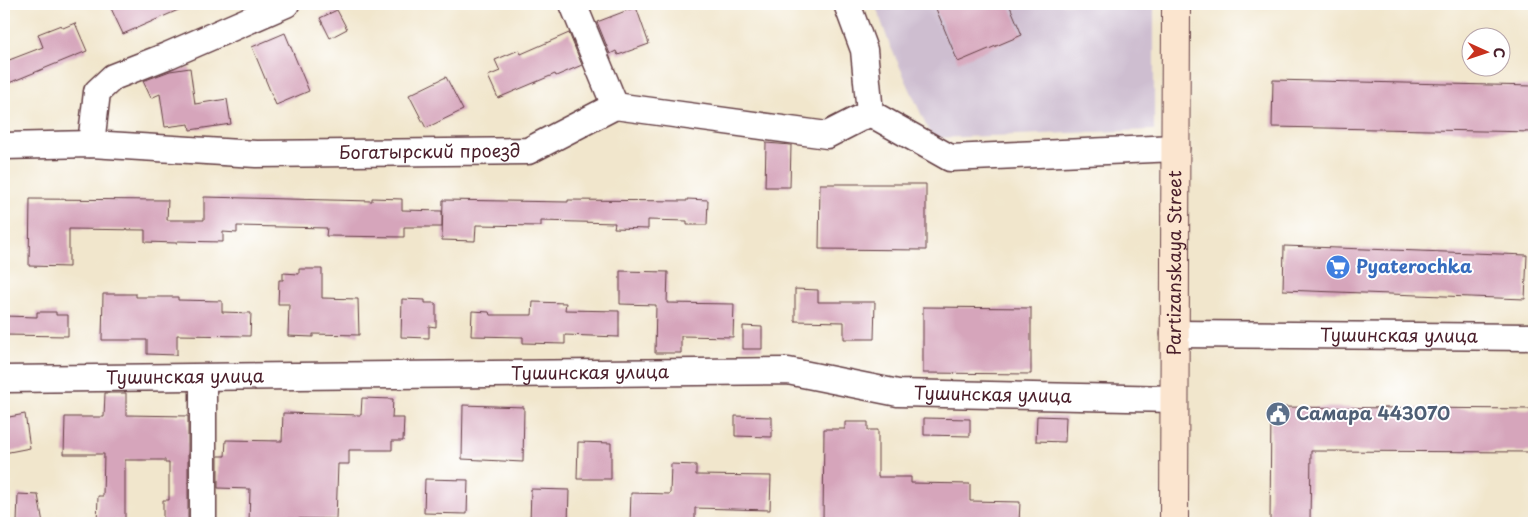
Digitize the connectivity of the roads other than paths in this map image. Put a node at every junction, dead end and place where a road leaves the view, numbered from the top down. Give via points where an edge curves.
1 (286, 4) edge
2 (573, 4) edge
3 (847, 4) edge
4 (1176, 4) edge
5 (615, 106) junction
6 (870, 113) junction
7 (91, 144) junction
8 (4, 146) edge
9 (1176, 148) junction
10 (1174, 334) junction
11 (1534, 337) edge
12 (203, 378) junction
13 (4, 379) edge
14 (1174, 399) junction
15 (203, 523) edge
16 (1174, 523) edge

1 - 7 street via 113,77 97,92
2 - 5 street
3 - 6 street via 864,50
4 - 9 street, Partizanskaya Street
5 - 6 street via 827,135
5 - 7 street, Богатырский проезд via 528,151 256,154
6 - 9 street via 950,158
7 - 8 street, Богатырский проезд
9 - 10 street, Partizanskaya Street
10 - 11 street, Тушинская улица
10 - 14 street, Partizanskaya Street
12 - 13 street, Тушинская улица
12 - 14 street, Тушинская улица via 788,371 898,393
12 - 15 street
14 - 16 street, Partizanskaya Street

